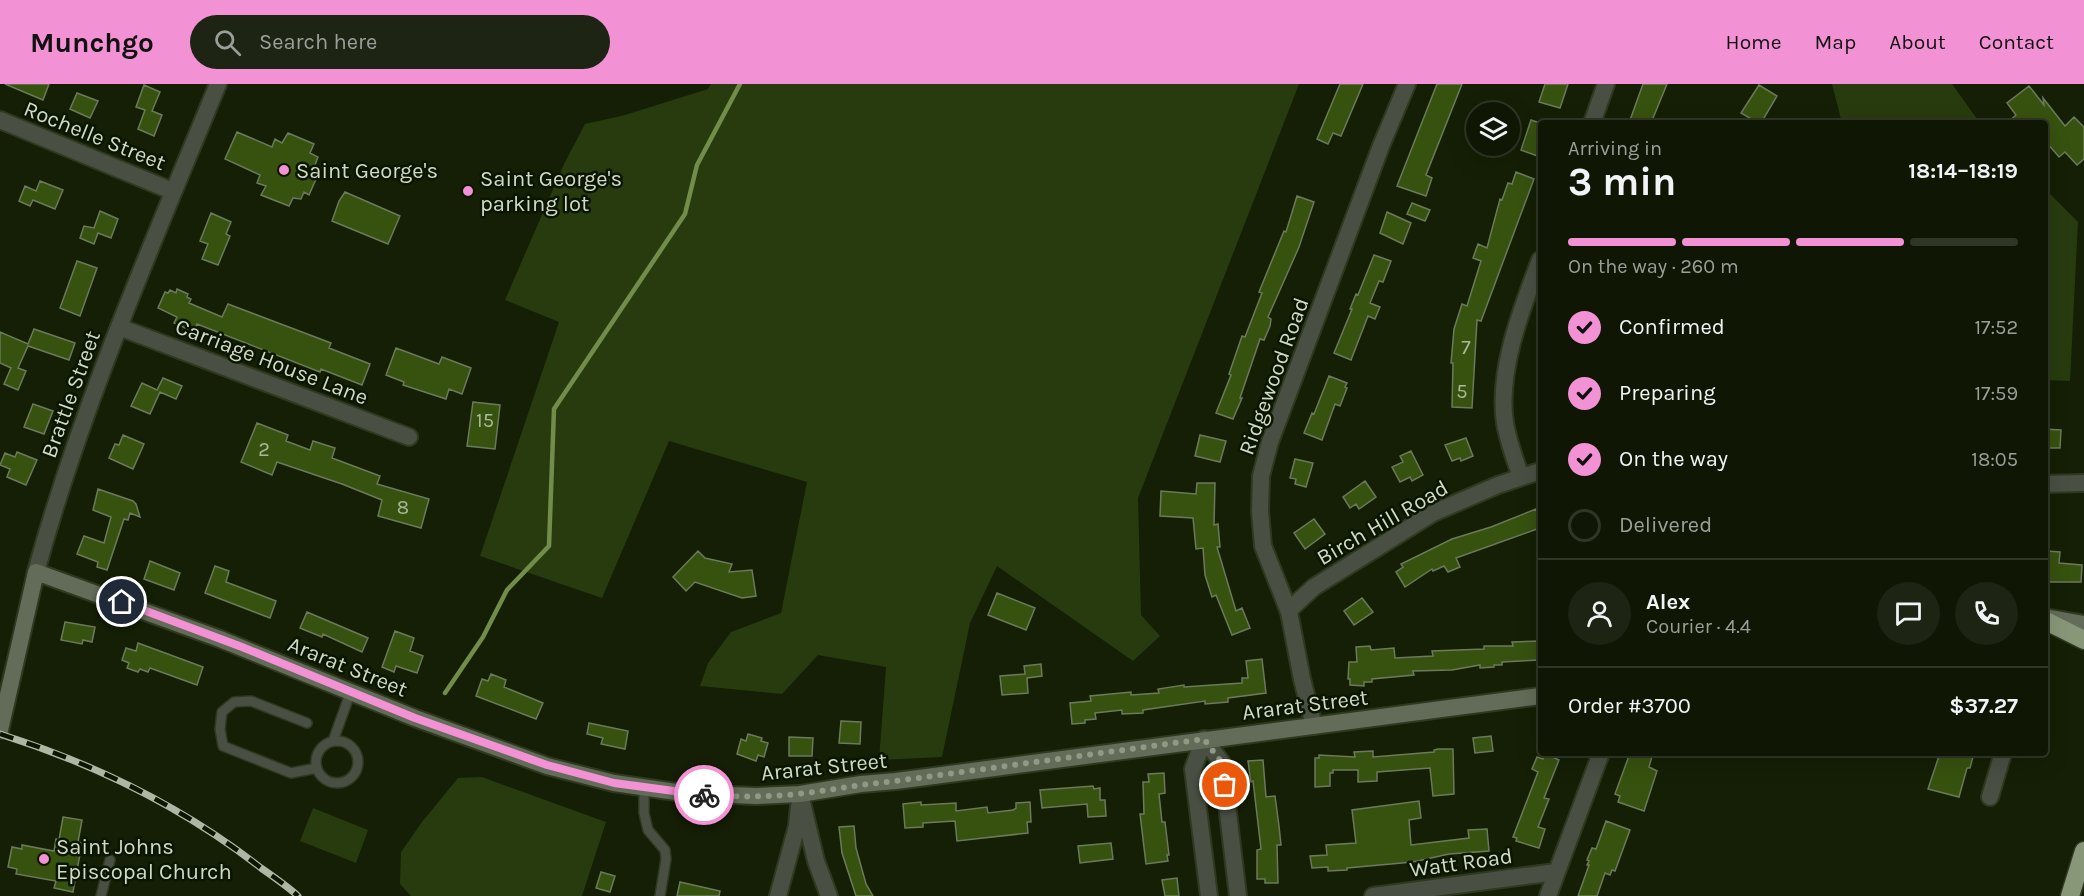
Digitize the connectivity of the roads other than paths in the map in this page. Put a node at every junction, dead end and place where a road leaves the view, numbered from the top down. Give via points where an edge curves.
1 (218, 84) edge
2 (1407, 84) edge
3 (1606, 84) edge
4 (0, 120) edge
5 (1593, 120) edge
6 (172, 191) junction
7 (1538, 266) edge
8 (119, 327) junction
9 (408, 437) dead end
10 (1538, 472) edge
11 (1521, 477) junction
12 (2084, 483) edge
13 (2048, 484) edge
14 (36, 572) junction
15 (1289, 612) junction
16 (2048, 619) edge
17 (2048, 620) edge
18 (2084, 624) edge
19 (2084, 640) edge
20 (351, 691) junction
21 (1538, 696) edge
22 (307, 723) dead end
23 (1314, 726) junction
24 (0, 730) edge
25 (1204, 739) junction
26 (333, 741) junction
27 (1600, 756) edge
28 (2002, 756) edge
29 (317, 768) junction
30 (644, 788) junction
31 (800, 794) junction
32 (1990, 797) dead end
33 (2084, 850) edge
34 (110, 860) dead end
35 (1556, 872) junction
36 (100, 896) edge
37 (660, 896) edge
38 (778, 896) edge
39 (829, 896) edge
40 (1209, 896) edge
41 (1238, 896) edge
42 (1372, 896) edge
43 (1548, 896) edge
44 (2070, 896) edge

1 - 6 street, Brattle Street
2 - 15 street, Ridgewood Road via 1270,442 1261,476 1263,546
3 - 5 street
4 - 6 street, Rochelle Street
6 - 8 street, Brattle Street
7 - 11 street via 1516,328 1505,387 1505,422
8 - 9 street, Carriage House Lane
8 - 14 street, Brattle Street via 66,470
10 - 11 street, Birch Hill Road
11 - 15 street, Birch Hill Road via 1433,513 1403,530 1314,587
12 - 13 street
14 - 20 main road, Ararat Street
14 - 24 main road, Brattle Street
15 - 23 street, Ridgewood Road
16 - 18 main road
17 - 19 highway
20 - 26 lane
20 - 30 main road, Ararat Street via 547,765
21 - 23 main road, Ararat Street
22 - 29 lane via 251,701 234,702 222,712 220,729 223,746 291,773
23 - 25 main road, Ararat Street
25 - 31 main road, Ararat Street
25 - 40 street via 1192,769
25 - 41 street via 1222,763
26 - 29 lane via 320,748 315,761
26 - 29 lane via 352,747 358,759 355,772 338,783 325,779
27 - 35 street
28 - 32 street
30 - 31 main road, Ararat Street via 721,796
30 - 37 lane via 648,830 665,850
31 - 38 street via 797,826
31 - 39 street
33 - 44 highway
34 - 36 lane
35 - 42 street, Watt Road
35 - 43 street

